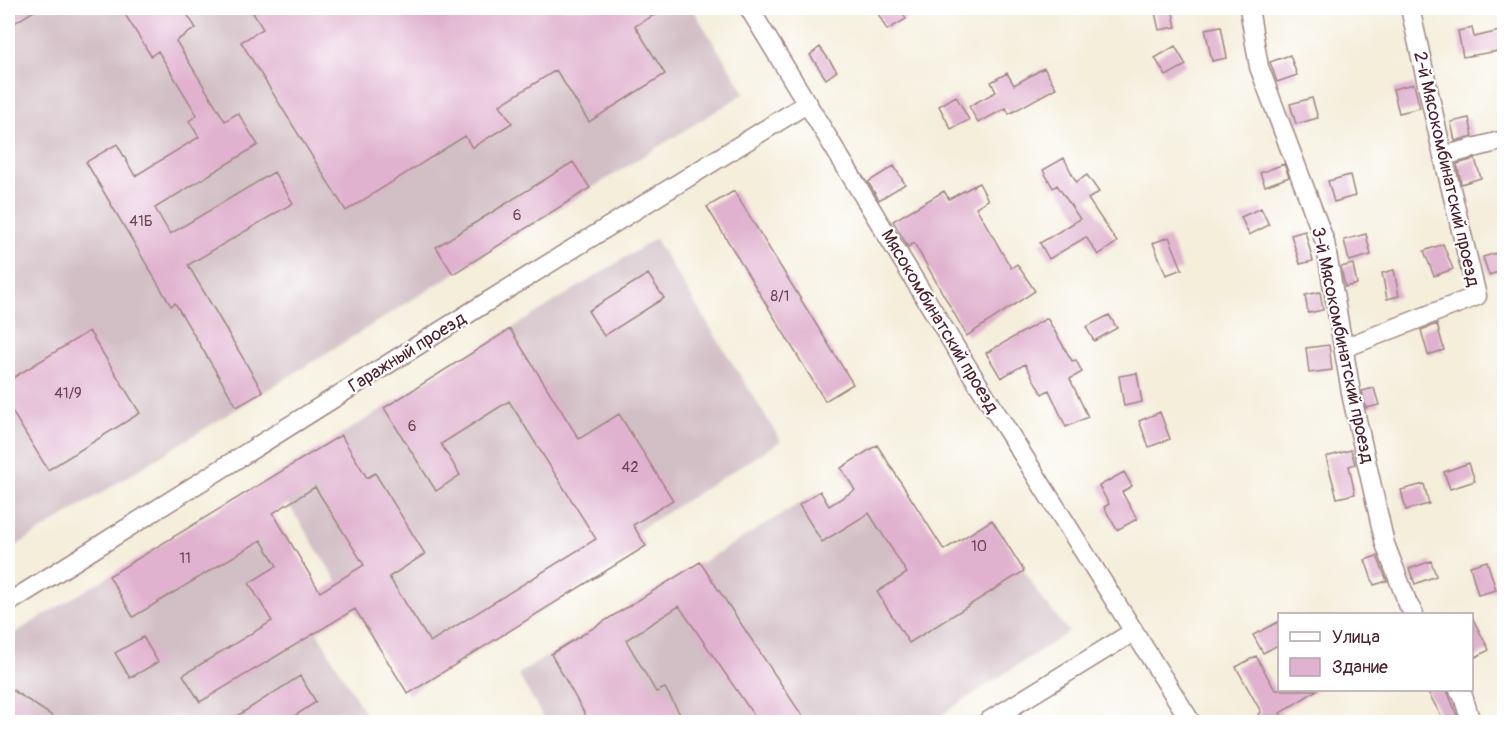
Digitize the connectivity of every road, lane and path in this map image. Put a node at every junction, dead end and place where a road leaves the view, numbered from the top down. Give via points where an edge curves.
1 (749, 8) edge
2 (1249, 8) edge
3 (1410, 8) edge
4 (808, 103) junction
5 (1504, 140) edge
6 (1443, 156) junction
7 (1344, 348) junction
8 (8, 603) edge
9 (1413, 613) edge
10 (1133, 632) junction
11 (1460, 691) edge
12 (987, 723) edge
13 (1191, 723) edge
14 (1471, 723) edge

1 - 4 street, Мясокомбинатский проезд
2 - 7 street, 3-й Мясокомбинатский проезд via 1259,67 1325,242
3 - 6 street, 2-й Мясокомбинатский проезд
4 - 8 street, Гаражный проезд
4 - 10 street, Мясокомбинатский проезд
5 - 6 street
6 - 7 street, 2-й Мясокомбинатский проезд via 1478,296
7 - 9 street, 3-й Мясокомбинатский проезд via 1385,544
10 - 12 street
10 - 13 street, Мясокомбинатский проезд
11 - 14 street

